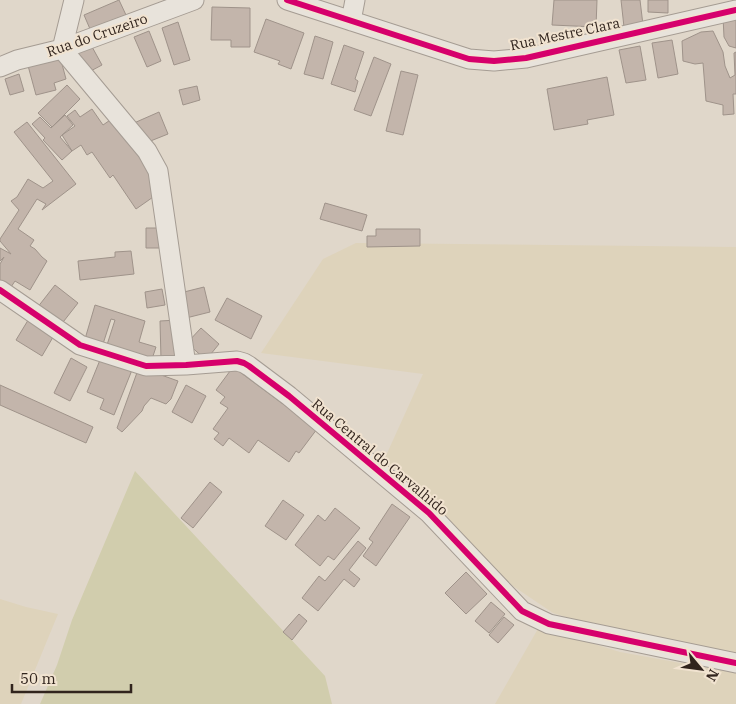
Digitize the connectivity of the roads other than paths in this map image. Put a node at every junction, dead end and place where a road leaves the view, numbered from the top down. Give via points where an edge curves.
1 (74, 0) edge
2 (194, 0) edge
3 (286, 0) edge
4 (355, 0) edge
5 (736, 10) edge
6 (351, 21) junction
7 (62, 49) junction
8 (0, 67) edge
9 (0, 290) edge
10 (186, 365) junction
11 (736, 663) edge

1 - 7 street
2 - 7 street, Rua do Cruzeiro
3 - 6 street, Rua Mestre Clara
4 - 6 street
5 - 6 street, Rua Mestre Clara via 526,58 494,61 469,59
7 - 8 street, Rua do Cruzeiro
7 - 10 street via 146,151 158,171
9 - 10 street, Rua Central do Carvalhido via 80,345 146,366
10 - 11 street, Rua Central do Carvalhido via 237,361 249,366 429,513 522,611 550,624

